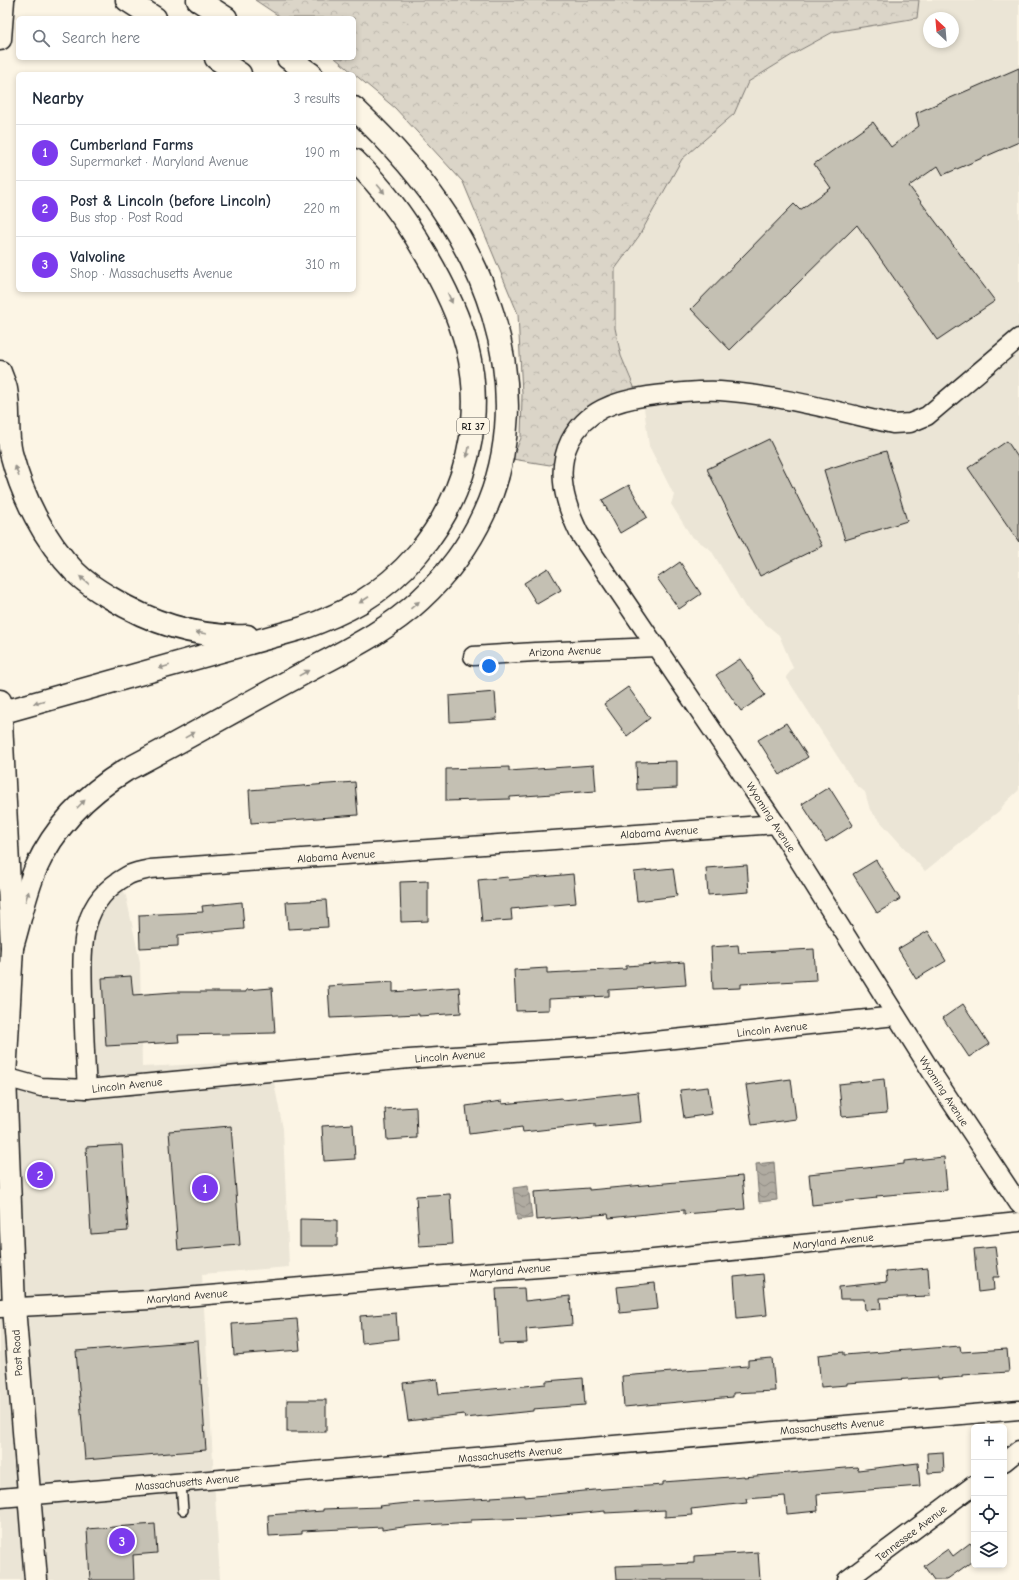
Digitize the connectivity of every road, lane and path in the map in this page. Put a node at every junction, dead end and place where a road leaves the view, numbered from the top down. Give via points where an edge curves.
1 (3, 0) edge
2 (127, 0) edge
3 (198, 0) edge
4 (152, 16) edge
5 (223, 16) edge
6 (0, 39) edge
7 (219, 60) edge
8 (291, 60) edge
9 (237, 72) edge
10 (308, 72) edge
11 (356, 110) edge
12 (356, 162) edge
13 (1019, 338) edge
14 (0, 372) edge
15 (282, 633) junction
16 (657, 648) junction
17 (473, 656) dead end
18 (0, 709) edge
19 (776, 824) junction
20 (12, 947) junction
21 (896, 1016) junction
22 (2, 1069) edge
23 (86, 1088) junction
24 (1019, 1204) edge
25 (1019, 1222) edge
26 (7, 1307) edge
27 (1019, 1410) edge
28 (1019, 1450) edge
29 (1006, 1460) edge
30 (181, 1483) junction
31 (971, 1487) edge
32 (28, 1496) junction
33 (0, 1498) edge
34 (183, 1510) dead end
35 (36, 1580) edge
36 (847, 1580) edge

1 - 6 main road
2 - 4 main road
3 - 5 main road
7 - 9 main road
8 - 10 main road
20 -> 11 main road via 36,869 56,834 94,791 126,770 364,640 403,614 432,588 453,564 490,499 501,465 507,428 504,357 491,307 458,235 437,202 402,157
12 -> 15 main road, RI 37 via 406,221 455,309 471,368 474,408 472,428 464,468 450,506 413,559 380,589 341,613 303,628
13 - 16 street, Wyoming Avenue via 927,416 910,422 893,424 780,399 719,391 667,393 633,398 591,415 580,424 566,450 562,465 566,500 572,518 579,533
15 -> 14 main road via 235,636 185,630 138,613 94,588 76,572 46,535 25,495 11,452 6,389
15 -> 18 main road
16 - 17 street, Arizona Avenue
16 - 19 street, Wyoming Avenue
18 - 20 main road, Post Road
19 - 21 street, Wyoming Avenue
19 - 23 street, Alabama Avenue via 150,869 128,875 106,890 93,906 86,926 82,952
20 - 22 main road, Post Road
21 - 23 street, Lincoln Avenue via 616,1045 402,1059
21 - 24 street, Wyoming Avenue
22 - 23 street, Lincoln Avenue via 41,1087
22 - 26 main road, Post Road
25 - 26 street, Maryland Avenue via 634,1261 150,1300
26 - 32 main road, Post Road
27 - 30 street, Massachusetts Avenue
28 - 29 street
30 - 32 street, Massachusetts Avenue
30 - 34 lane
31 - 36 street, Tennessee Avenue
32 - 33 street, Massachusetts Avenue
32 - 35 main road, Post Road

